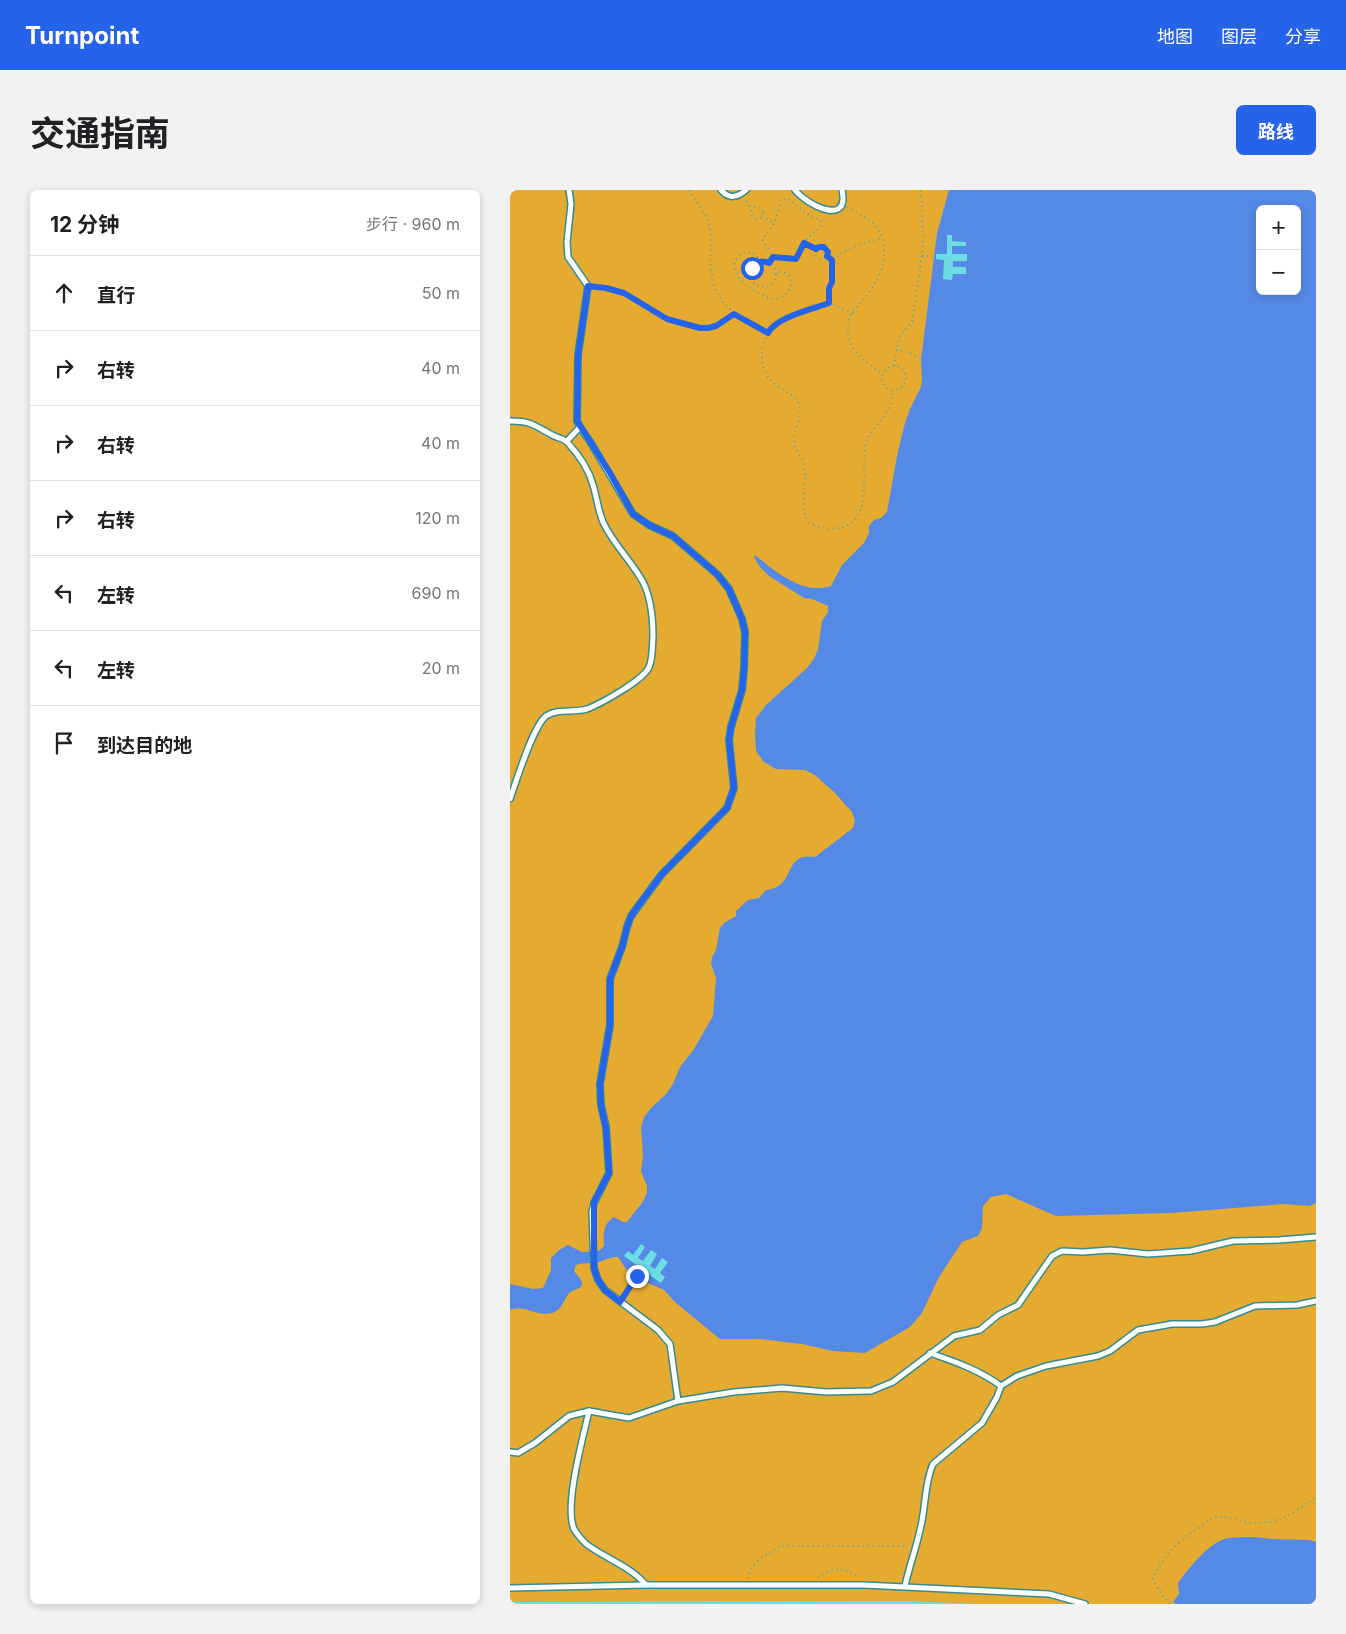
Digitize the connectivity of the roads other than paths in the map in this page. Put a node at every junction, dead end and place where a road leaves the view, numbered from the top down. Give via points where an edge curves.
1 (569, 190) edge
2 (721, 190) edge
3 (795, 190) edge
4 (842, 190) edge
5 (744, 192) edge
6 (510, 420) edge
7 (580, 427) junction
8 (567, 441) junction
9 (510, 799) edge
10 (1316, 1236) edge
11 (1316, 1301) edge
12 (930, 1353) junction
13 (1001, 1386) junction
14 (678, 1401) junction
15 (589, 1411) junction
16 (510, 1452) edge
17 (646, 1586) junction
18 (905, 1586) junction
19 (510, 1588) edge
20 (1085, 1604) edge

1 - 7 lane via 568,257 588,286 578,355 577,421
2 - 5 lane via 726,196 734,197
3 - 4 lane via 805,200 832,211 842,203
6 - 8 lane via 539,426
7 - 8 lane
7 - 14 lane via 633,514 673,536 718,575 729,589 745,632 742,690 729,740 734,774 731,799 727,808 662,874 631,916 610,979 610,1020 600,1084 609,1173 594,1202 594,1268 605,1290 658,1330 670,1344
8 - 9 lane via 585,466 610,534 643,582 652,619 652,656 643,676 625,688 587,709 560,711 546,716 537,727
10 - 12 lane via 1234,1242 1191,1251 1148,1254 1110,1250 1062,1251 1052,1256 1018,1305 998,1315 980,1330 954,1336
11 - 13 lane via 1255,1306 1215,1322 1138,1330 1098,1356 1046,1366 1017,1376
12 - 13 lane via 970,1367
12 - 14 lane via 893,1382 872,1391 826,1392 782,1388
13 - 18 lane via 982,1423 933,1464
14 - 15 lane via 629,1418
15 - 16 lane via 569,1416 535,1443 518,1453
15 - 17 lane via 570,1505 574,1529 587,1545 628,1568
17 - 18 lane
17 - 19 lane
18 - 20 lane via 1049,1594

